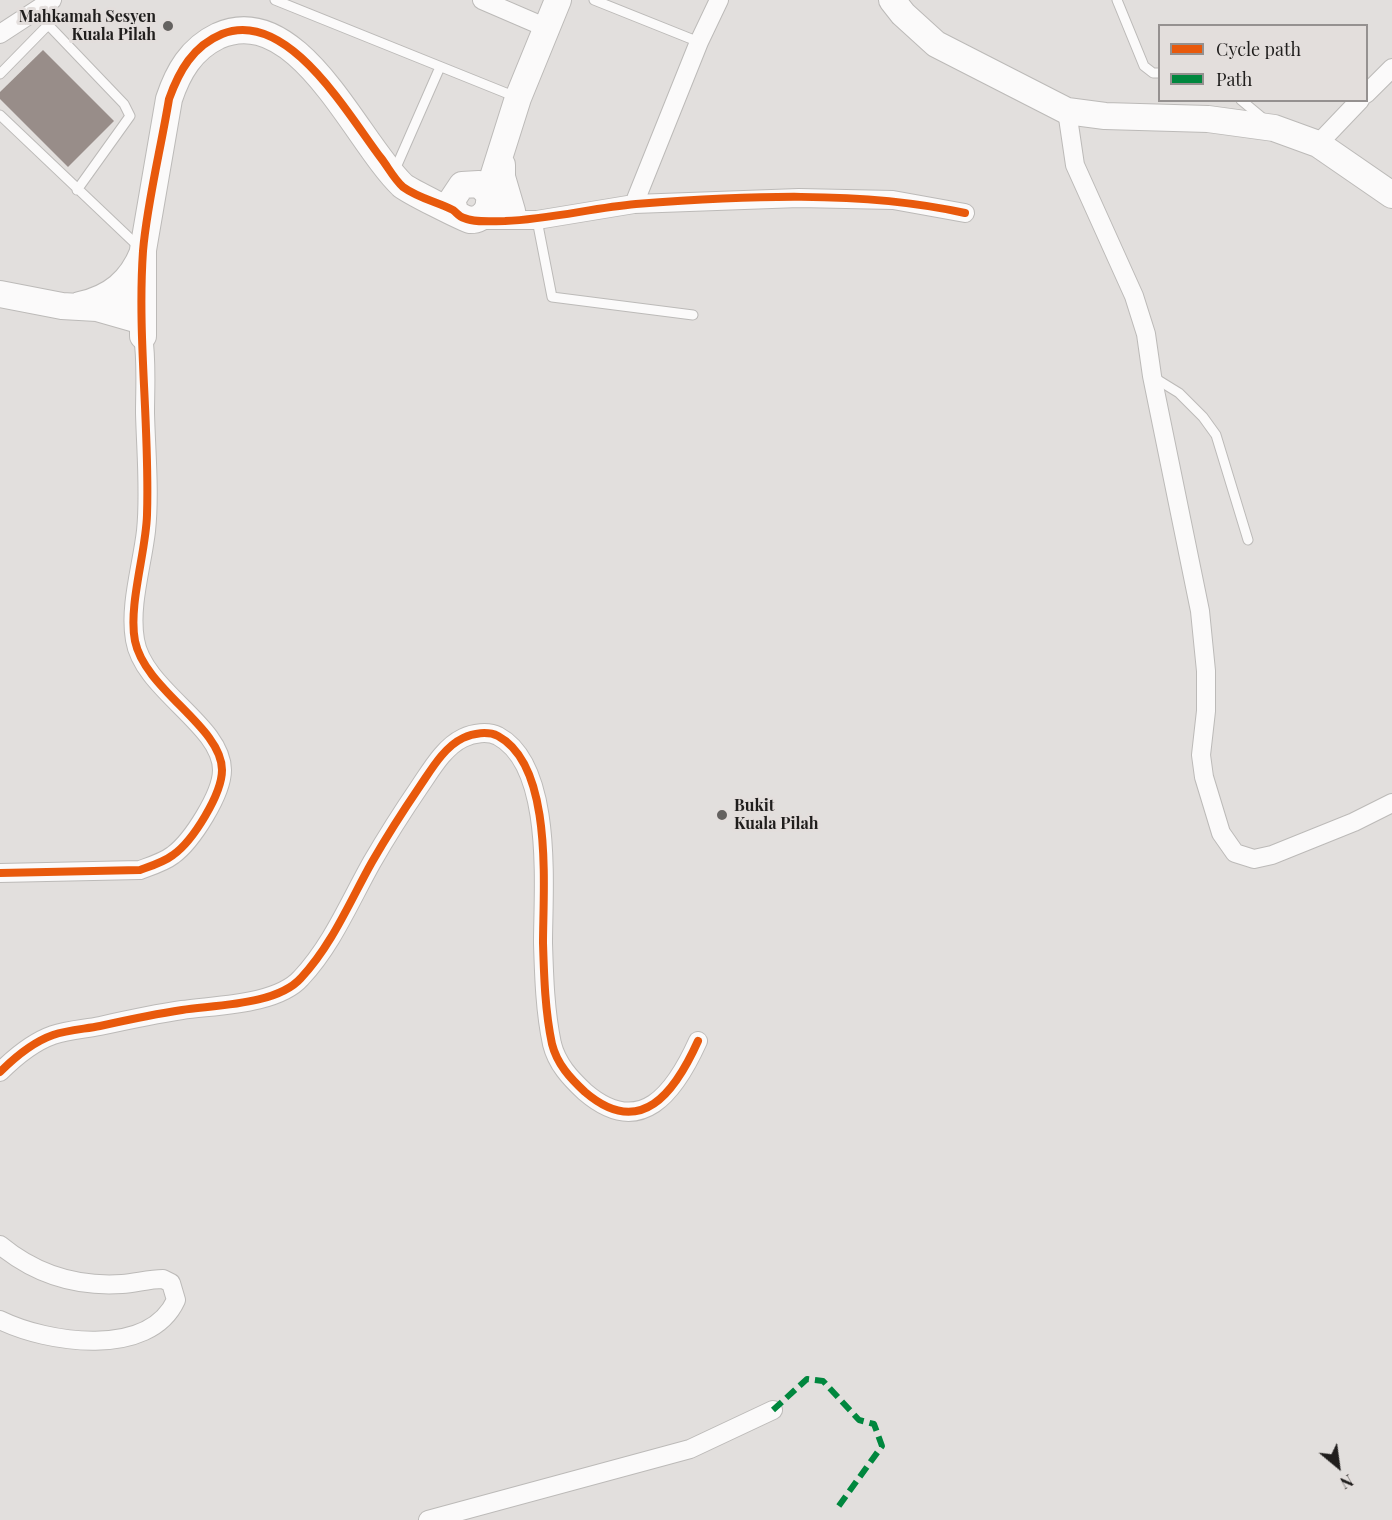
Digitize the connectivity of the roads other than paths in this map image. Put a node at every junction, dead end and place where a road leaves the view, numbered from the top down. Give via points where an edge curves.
1 (52, 0) edge
2 (275, 0) edge
3 (482, 0) edge
4 (558, 0) edge
5 (594, 0) edge
6 (719, 0) edge
7 (892, 0) edge
8 (1117, 0) edge
9 (35, 11) junction
10 (48, 26) junction
11 (547, 28) junction
12 (0, 34) edge
13 (699, 42) junction
14 (440, 67) junction
15 (1392, 68) edge
16 (1158, 73) edge
17 (0, 74) edge
18 (1368, 92) edge
19 (518, 98) junction
20 (1243, 102) edge
21 (1358, 102) edge
22 (1067, 111) junction
23 (0, 115) edge
24 (1274, 128) junction
25 (503, 140) junction
26 (1318, 144) junction
27 (398, 181) junction
28 (77, 190) junction
29 (1392, 195) edge
30 (478, 202) junction
31 (634, 204) junction
32 (965, 213) dead end
33 (537, 220) junction
34 (143, 250) junction
35 (121, 286) junction
36 (0, 294) edge
37 (77, 306) junction
38 (693, 315) dead end
39 (141, 328) junction
40 (1152, 376) junction
41 (1248, 540) dead end
42 (1392, 803) edge
43 (0, 873) edge
44 (698, 1041) dead end
45 (0, 1072) edge
46 (0, 1245) edge
47 (0, 1320) edge
48 (773, 1410) dead end
49 (428, 1520) edge

1 - 9 street
2 - 14 lane
3 - 11 street
4 - 11 street
5 - 13 lane
6 - 13 street
7 - 22 street via 936,44
8 - 16 lane via 1144,66
9 - 10 lane
9 - 12 street
10 - 17 lane
10 - 28 lane via 124,104 130,116
11 - 19 street
13 - 31 street
14 - 19 lane
14 - 27 lane
15 - 18 street
19 - 25 street
20 - 24 lane
21 - 26 street
22 - 24 street via 1208,119
22 - 40 street via 1076,165 1134,296 1146,334
23 - 28 lane
24 - 26 street
25 - 30 street
25 - 30 street via 502,177
26 - 29 street
27 - 30 street
27 - 34 street via 313,70 289,46 259,32 225,33 199,48 176,78
28 - 34 lane
30 - 33 street
30 - 33 street
31 - 32 street via 834,199 893,201
31 - 33 street
33 - 38 lane via 552,297
34 - 35 street via 138,264
34 - 39 street
35 - 37 street via 108,296
35 - 39 street
36 - 37 street
37 - 39 street via 112,311
39 - 43 street via 147,513 135,642 144,664 159,684 212,741 222,770 219,787 189,838 174,855 156,864 140,870
40 - 41 lane via 1179,393 1216,435
40 - 42 street via 1200,611 1206,670 1201,755 1221,833 1235,853 1254,859 1354,822
44 - 45 street via 672,1087 653,1105 638,1112 623,1113 605,1107 572,1080 560,1064 546,1001 544,863 541,822 532,783 504,740 480,733 463,738 433,767 394,826 337,928 291,988 257,999 54,1035 17,1056
46 - 47 street via 35,1269 89,1285 163,1279 171,1283 176,1300 160,1321 119,1340 47,1336
48 - 49 street via 690,1449

